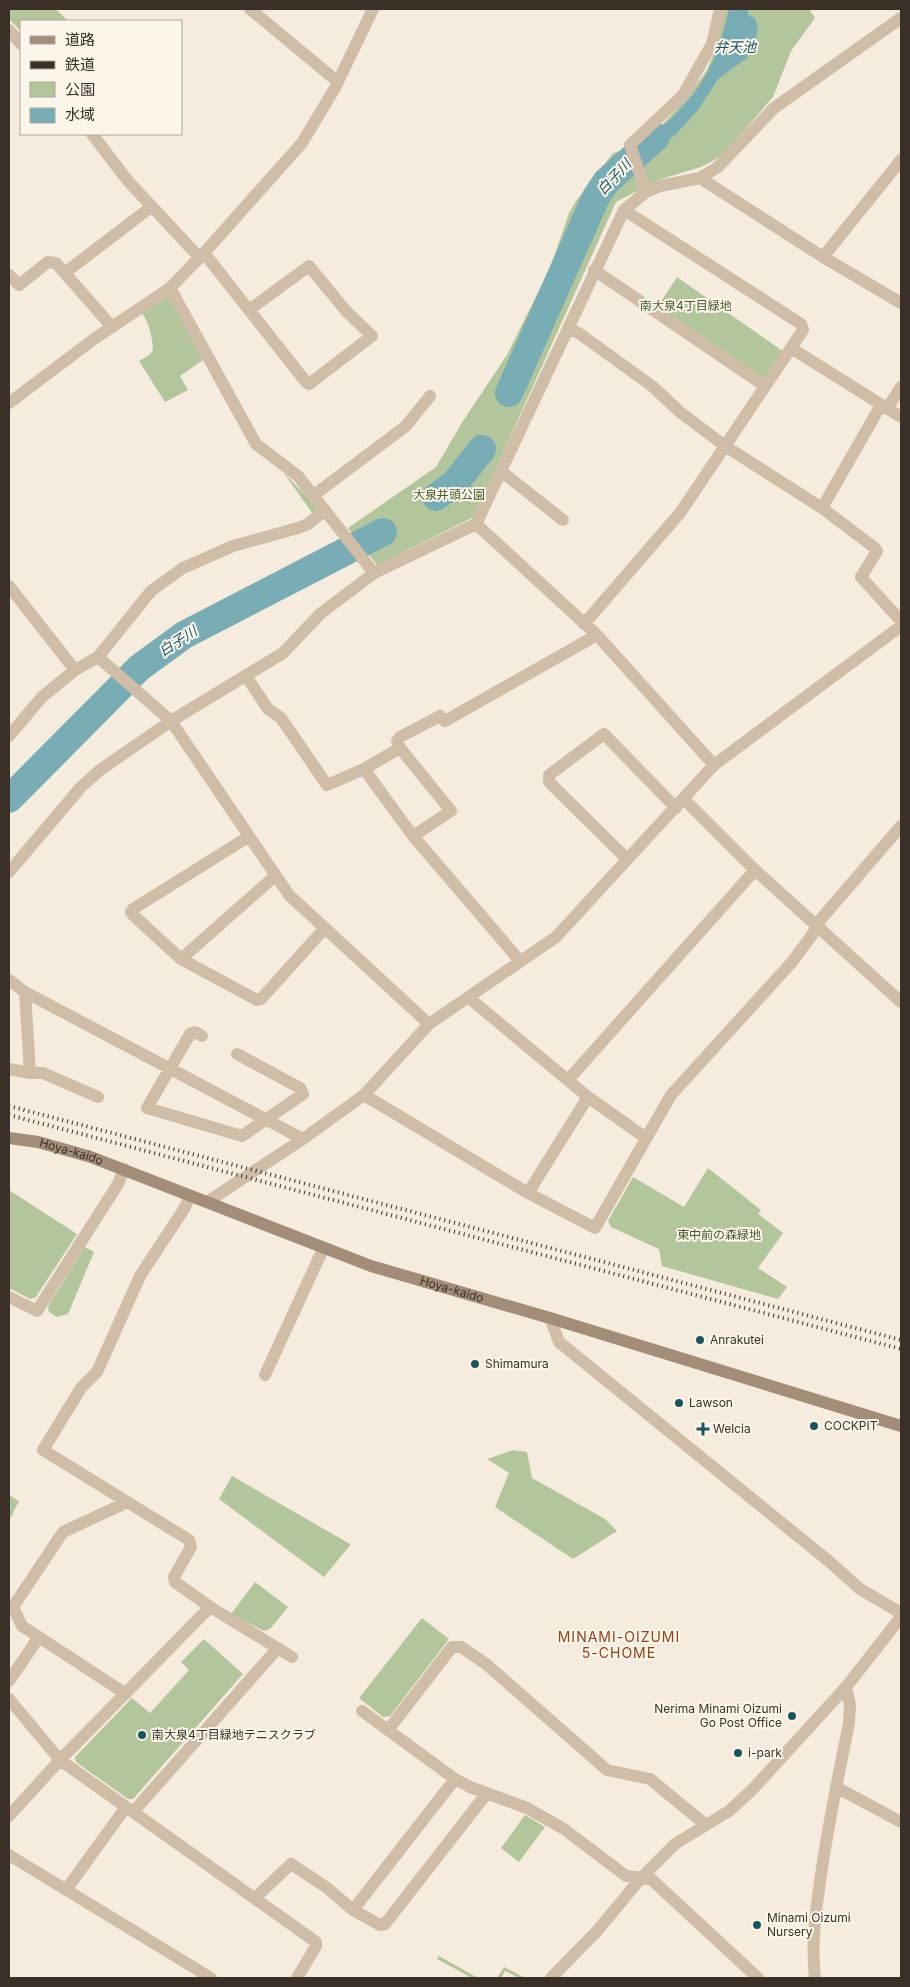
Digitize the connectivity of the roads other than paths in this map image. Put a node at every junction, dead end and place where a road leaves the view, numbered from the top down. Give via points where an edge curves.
1 (250, 9) edge
2 (373, 9) edge
3 (720, 9) edge
4 (900, 22) edge
5 (9, 30) edge
6 (20, 43) edge
7 (338, 82) junction
8 (93, 135) edge
9 (901, 160) edge
10 (700, 178) junction
11 (646, 192) junction
12 (151, 207) junction
13 (624, 210) junction
14 (202, 255) junction
15 (823, 257) junction
16 (594, 270) junction
17 (66, 272) junction
18 (9, 275) edge
19 (170, 288) junction
20 (901, 303) edge
21 (249, 310) junction
22 (112, 327) junction
23 (569, 328) junction
24 (791, 348) junction
25 (765, 386) junction
26 (901, 387) edge
27 (430, 396) dead end
28 (9, 403) edge
29 (884, 407) junction
30 (901, 417) edge
31 (725, 446) junction
32 (502, 472) junction
33 (314, 494) junction
34 (822, 508) junction
35 (325, 510) junction
36 (563, 520) dead end
37 (476, 524) junction
38 (374, 574) junction
39 (9, 586) edge
40 (901, 621) edge
41 (584, 624) junction
42 (901, 626) edge
43 (597, 635) junction
44 (98, 657) junction
45 (75, 670) junction
46 (246, 676) junction
47 (171, 721) junction
48 (9, 736) edge
49 (400, 748) junction
50 (714, 766) junction
51 (364, 769) junction
52 (680, 803) junction
53 (901, 826) edge
54 (413, 836) junction
55 (248, 837) junction
56 (627, 858) junction
57 (755, 870) junction
58 (9, 872) edge
59 (275, 876) junction
60 (816, 927) junction
61 (324, 929) junction
62 (181, 959) junction
63 (520, 961) junction
64 (9, 980) edge
65 (25, 992) junction
66 (468, 997) junction
67 (901, 1002) edge
68 (429, 1024) junction
69 (202, 1036) dead end
70 (237, 1054) dead end
71 (169, 1068) junction
72 (9, 1069) edge
73 (30, 1073) junction
74 (568, 1080) junction
75 (364, 1095) junction
76 (98, 1096) dead end
77 (588, 1097) junction
78 (266, 1122) junction
79 (9, 1138) edge
80 (646, 1138) junction
81 (303, 1139) junction
82 (124, 1169) junction
83 (528, 1193) junction
84 (190, 1196) junction
85 (207, 1202) junction
86 (323, 1249) junction
87 (9, 1297) edge
88 (550, 1318) junction
89 (265, 1375) dead end
90 (901, 1426) edge
91 (123, 1500) junction
92 (210, 1608) junction
93 (901, 1613) edge
94 (901, 1617) edge
95 (39, 1637) junction
96 (278, 1648) junction
97 (292, 1657) dead end
98 (9, 1681) edge
99 (846, 1687) junction
100 (126, 1694) junction
101 (9, 1699) edge
102 (362, 1711) dead end
103 (388, 1730) junction
104 (60, 1760) junction
105 (456, 1779) junction
106 (836, 1788) junction
107 (487, 1794) junction
108 (130, 1810) junction
109 (9, 1816) edge
110 (901, 1822) edge
111 (706, 1825) junction
112 (9, 1855) edge
113 (641, 1878) junction
114 (66, 1890) junction
115 (255, 1898) junction
116 (353, 1910) junction
117 (211, 1978) edge
118 (296, 1978) edge
119 (551, 1978) edge
120 (758, 1978) edge
121 (815, 1978) edge

1 - 7 street
2 - 7 street
3 - 11 street via 712,44 683,95 630,145
4 - 10 street via 774,108 724,163
5 - 6 street
7 - 14 street via 302,143
8 - 12 street
9 - 15 street
10 - 11 street
10 - 15 street
11 - 13 street
12 - 14 street
12 - 17 street
13 - 16 street
13 - 24 street via 801,324 802,330
14 - 19 street
14 - 21 street
15 - 20 street
16 - 23 street
16 - 25 street
17 - 18 street via 53,261 22,284
17 - 22 street
19 - 22 street
19 - 33 street via 253,440 276,462 297,474
21 - 21 street via 309,384 372,336 346,311 309,266
22 - 28 street
23 - 31 street via 652,386
23 - 32 street
24 - 25 street
24 - 29 street
25 - 31 street
26 - 29 street
27 - 33 street via 406,426
29 - 30 street
29 - 34 street
31 - 34 street
31 - 41 street via 680,513
32 - 36 street
32 - 37 street
33 - 35 street
34 - 40 street via 875,548 876,556 861,577
35 - 38 street
35 - 44 street via 308,524 232,546 183,568 151,591
37 - 38 street
37 - 41 street
38 - 46 street via 320,614 283,654
39 - 45 street
41 - 43 street
42 - 50 street
43 - 49 street via 445,721 440,716 400,737 397,741
43 - 50 street
44 - 45 street
44 - 47 street
45 - 48 street via 42,697
46 - 47 street
46 - 51 street via 268,709 281,718 324,784 330,785
47 - 55 street
47 - 58 street via 94,776
49 - 51 street
49 - 54 street via 451,811
50 - 52 street
51 - 54 street
52 - 56 street
52 - 56 street via 604,734 549,775 549,782
52 - 57 street
53 - 60 street
54 - 63 street
55 - 59 street
55 - 62 street via 131,912
56 - 63 street via 556,937
57 - 60 street
57 - 74 street
59 - 61 street via 289,895
59 - 62 street
60 - 67 street
60 - 80 street via 792,962 671,1095
61 - 62 street via 260,1000
61 - 68 street
63 - 66 street
64 - 65 street
65 - 71 street
65 - 73 street
66 - 68 street
66 - 74 street
68 - 75 street
69 - 71 street via 192,1032
70 - 78 street via 303,1092
71 - 78 street
71 - 78 street via 147,1106 150,1110 238,1135
72 - 73 street
73 - 76 street via 42,1073
74 - 77 street
75 - 81 street
75 - 83 street
77 - 80 street
77 - 83 street
78 - 81 street
79 - 82 main road, Hoya-kaido via 65,1148
80 - 83 street via 595,1228
81 - 85 street
82 - 84 main road, Hoya-kaido
82 - 87 street via 118,1184 37,1311
84 - 85 main road, Hoya-kaido
84 - 91 street via 140,1276 97,1372 81,1388 44,1448 45,1453
85 - 86 main road, Hoya-kaido
86 - 88 main road, Hoya-kaido via 370,1266
86 - 89 street
88 - 90 main road, Hoya-kaido
88 - 93 street via 559,1342 860,1589
91 - 92 street via 189,1540 191,1546 174,1577 175,1582
91 - 95 street via 121,1505 63,1532 14,1604 19,1624
92 - 96 street
92 - 100 street
94 - 99 street
95 - 98 street
95 - 100 street
96 - 97 street
96 - 108 street
99 - 106 street via 850,1705
99 - 111 street via 752,1790 729,1811
100 - 104 street
101 - 104 street
102 - 103 street
103 - 105 street
103 - 111 street via 452,1647 461,1647 486,1664 607,1770 650,1779
104 - 108 street
104 - 109 street
105 - 107 street
105 - 116 street
106 - 110 street
106 - 121 street via 815,1913
107 - 113 street via 527,1808 564,1829 626,1876
107 - 116 street via 385,1924 380,1925
108 - 114 street
108 - 115 street
111 - 113 street via 675,1844
112 - 114 street
113 - 119 street via 597,1931
113 - 120 street via 651,1879
114 - 117 street
115 - 116 street via 291,1864
115 - 118 street via 317,1944

